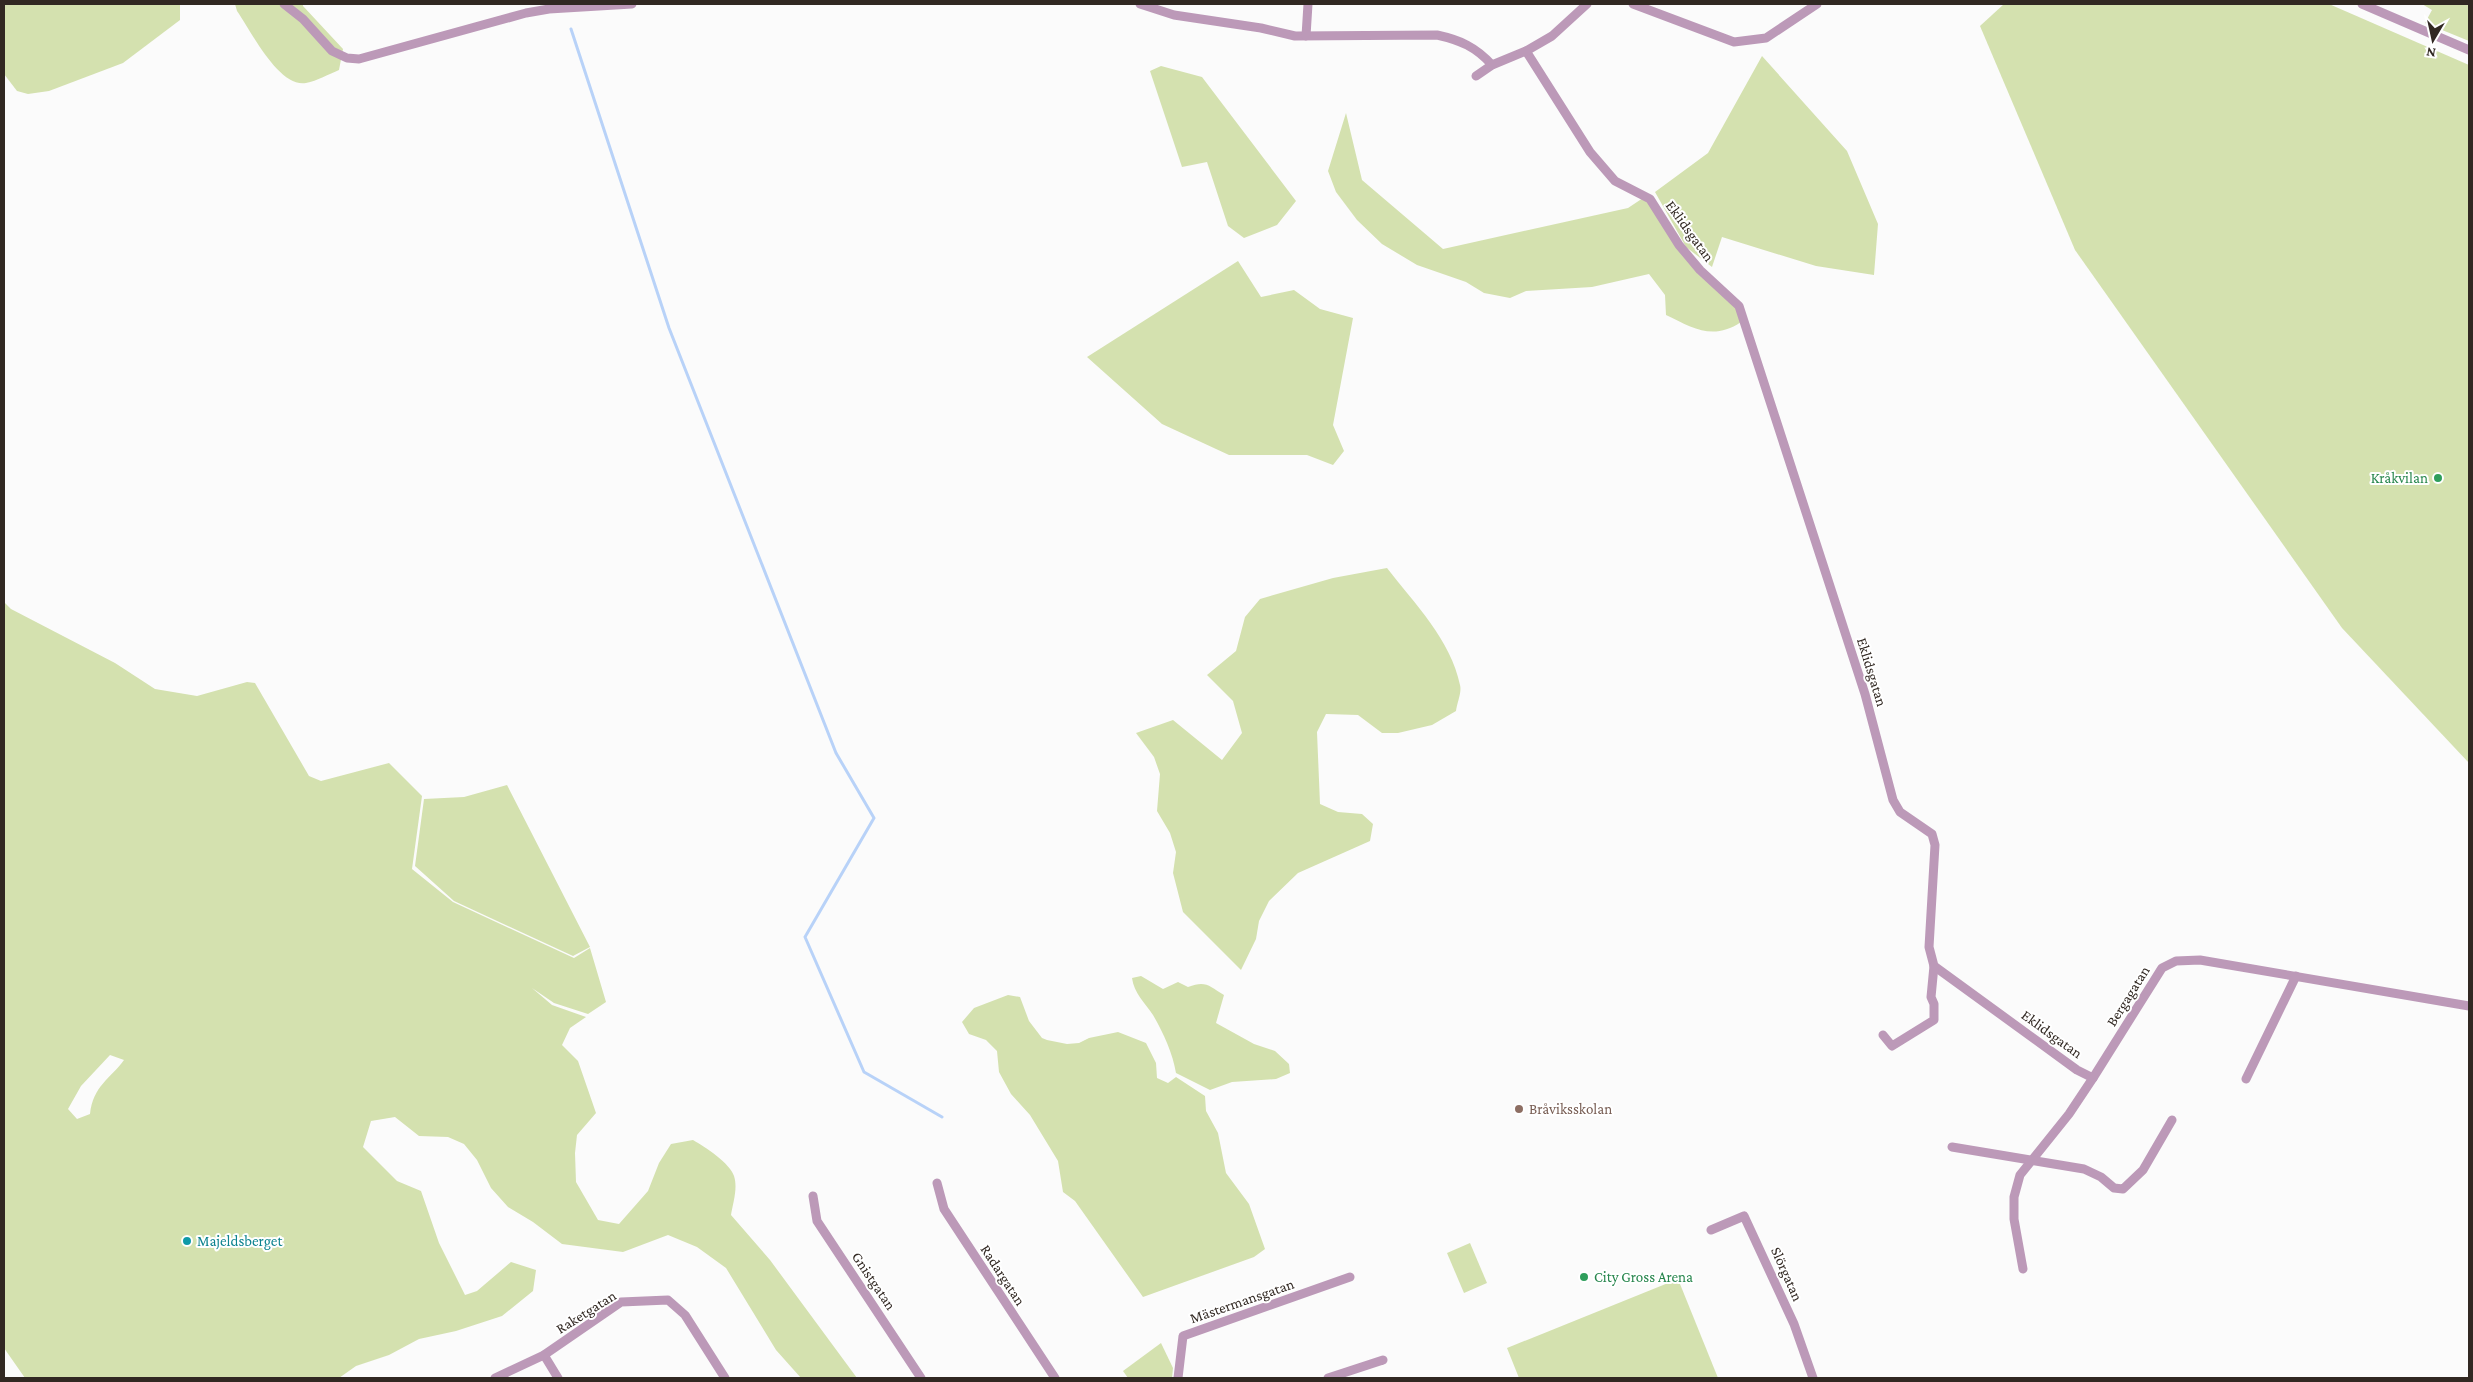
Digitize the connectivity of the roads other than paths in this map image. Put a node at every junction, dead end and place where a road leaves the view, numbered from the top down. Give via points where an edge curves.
1 (284, 4) edge
2 (632, 4) edge
3 (1140, 4) edge
4 (1308, 4) edge
5 (1587, 4) edge
6 (1633, 4) edge
7 (1817, 4) edge
8 (2362, 4) edge
9 (1306, 36) junction
10 (2469, 50) edge
11 (1526, 51) junction
12 (1492, 65) junction
13 (1476, 76) dead end
14 (1934, 966) junction
15 (2296, 976) junction
16 (2469, 1006) edge
17 (1883, 1035) dead end
18 (2093, 1078) junction
19 (2246, 1079) dead end
20 (2172, 1120) dead end
21 (1952, 1147) dead end
22 (2031, 1160) junction
23 (937, 1183) dead end
24 (814, 1196) dead end
25 (1711, 1230) dead end
26 (2023, 1269) dead end
27 (1350, 1277) dead end
28 (544, 1355) junction
29 (1383, 1360) dead end
30 (494, 1378) edge
31 (558, 1378) edge
32 (725, 1378) edge
33 (921, 1378) edge
34 (1054, 1378) edge
35 (1178, 1378) edge
36 (1328, 1378) edge
37 (1813, 1378) edge

1 - 2 street via 303,19 332,51 347,58 359,58 526,13
3 - 9 street via 1174,15
4 - 9 street
5 - 11 street via 1552,36
6 - 7 street via 1734,42 1766,38
8 - 10 street
9 - 12 street via 1437,35 1471,46
11 - 12 street
11 - 14 street, Eklidsgatan via 1590,152 1615,181 1650,199 1679,245 1700,270 1739,306 1865,694 1893,800 1900,812 1932,834 1935,845 1929,947
12 - 13 street
14 - 17 street via 1931,997 1934,1020 1892,1046
14 - 18 street, Eklidsgatan via 2077,1070
15 - 16 street, Bergagatan
15 - 18 street, Bergagatan via 2200,960 2176,961 2162,968
15 - 19 street
18 - 22 street via 2069,1114
20 - 22 street via 2143,1170 2123,1189 2114,1188 2101,1177 2084,1170
21 - 22 street
22 - 26 street via 2020,1175 2014,1197 2014,1219
23 - 34 street, Radargatan via 944,1209
24 - 33 street, Gnistgatan via 817,1221
25 - 37 street, Slörgatan via 1744,1216 1794,1324
27 - 35 street, Mästermansgatan via 1183,1336
28 - 30 street, Raketgatan
28 - 31 street
28 - 32 street, Raketgatan via 621,1302 668,1300 685,1316
29 - 36 street

